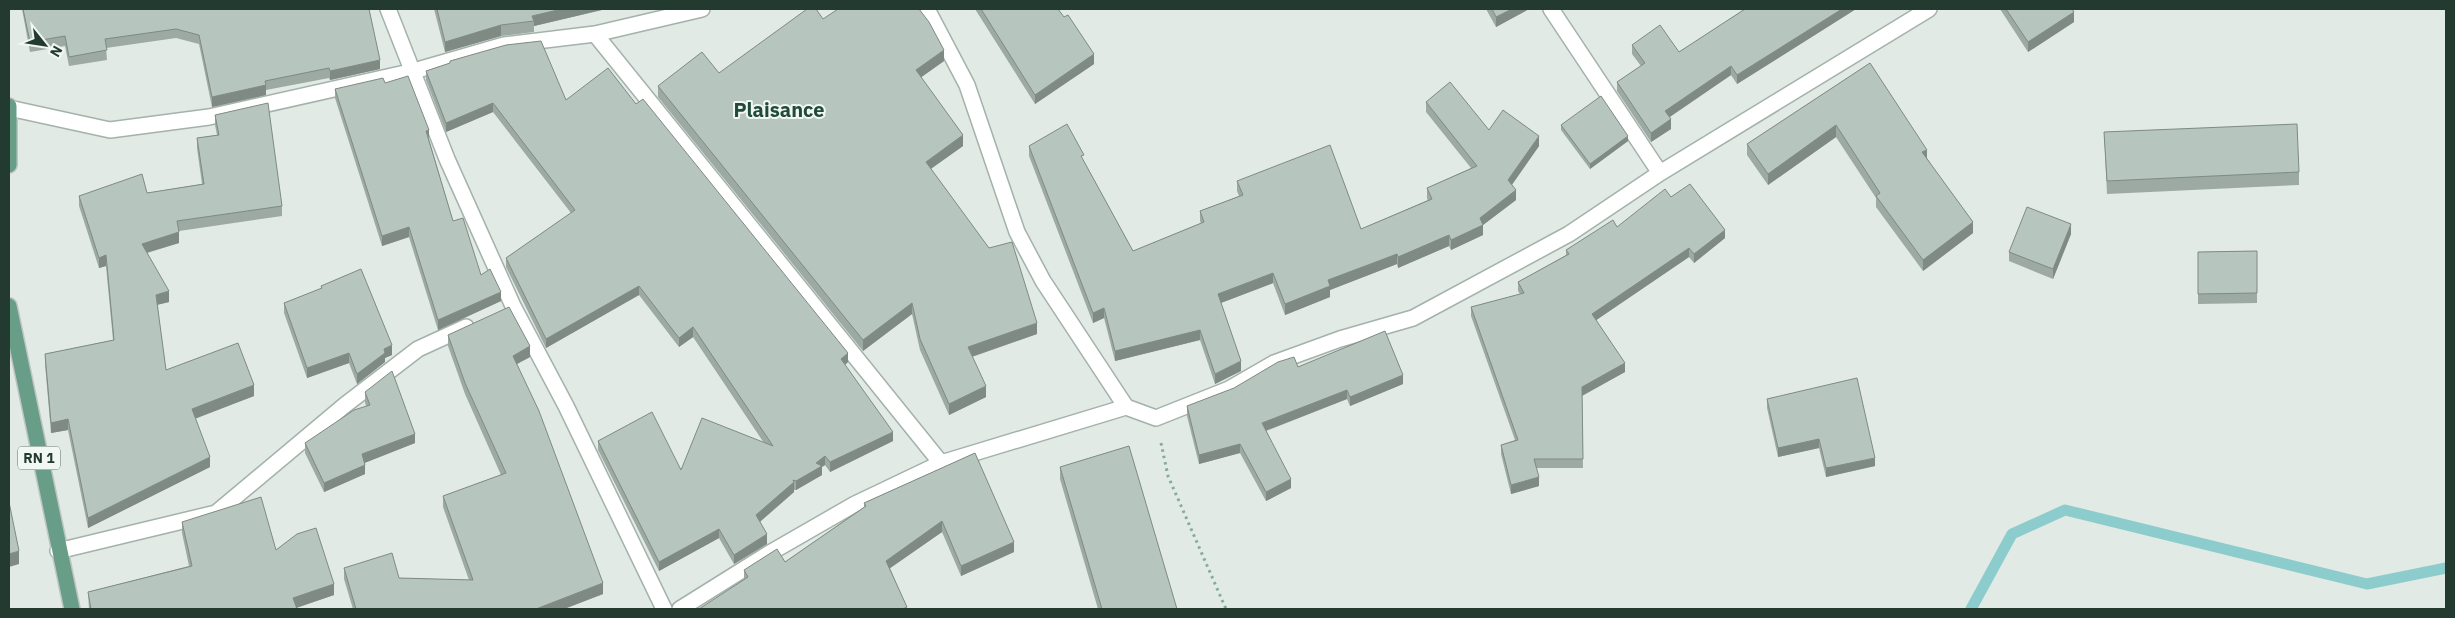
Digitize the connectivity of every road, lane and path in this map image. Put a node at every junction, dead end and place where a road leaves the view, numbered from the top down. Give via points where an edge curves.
1 (388, 9) edge
2 (702, 9) edge
3 (927, 9) edge
4 (1551, 9) edge
5 (1929, 9) edge
6 (595, 34) junction
7 (414, 71) junction
8 (9, 107) edge
9 (9, 137) edge
10 (9, 165) edge
11 (1660, 172) junction
12 (9, 306) edge
13 (513, 306) junction
14 (496, 313) edge
15 (478, 321) edge
16 (1126, 406) junction
17 (1156, 418) junction
18 (942, 463) junction
19 (58, 551) junction
20 (72, 609) edge
21 (664, 609) edge
22 (680, 609) edge
23 (1226, 609) edge

1 - 7 street
2 - 6 street
3 - 16 street via 967,85 1018,232 1043,281
4 - 11 street
5 - 11 street
6 - 7 street via 504,45
6 - 18 street
7 - 8 street via 210,117 110,130
7 - 13 street via 447,159
8 - 9 main road
9 - 10 main road
11 - 17 street via 1570,234 1414,318 1340,339 1274,363 1229,389
12 - 19 main road, RN 1
13 - 14 street
13 - 21 street via 566,406
15 - 19 street via 418,349 345,404 216,513
16 - 17 street
16 - 18 street
17 - 23 path via 1168,476
18 - 22 street via 855,504
19 - 20 main road, RN 1

